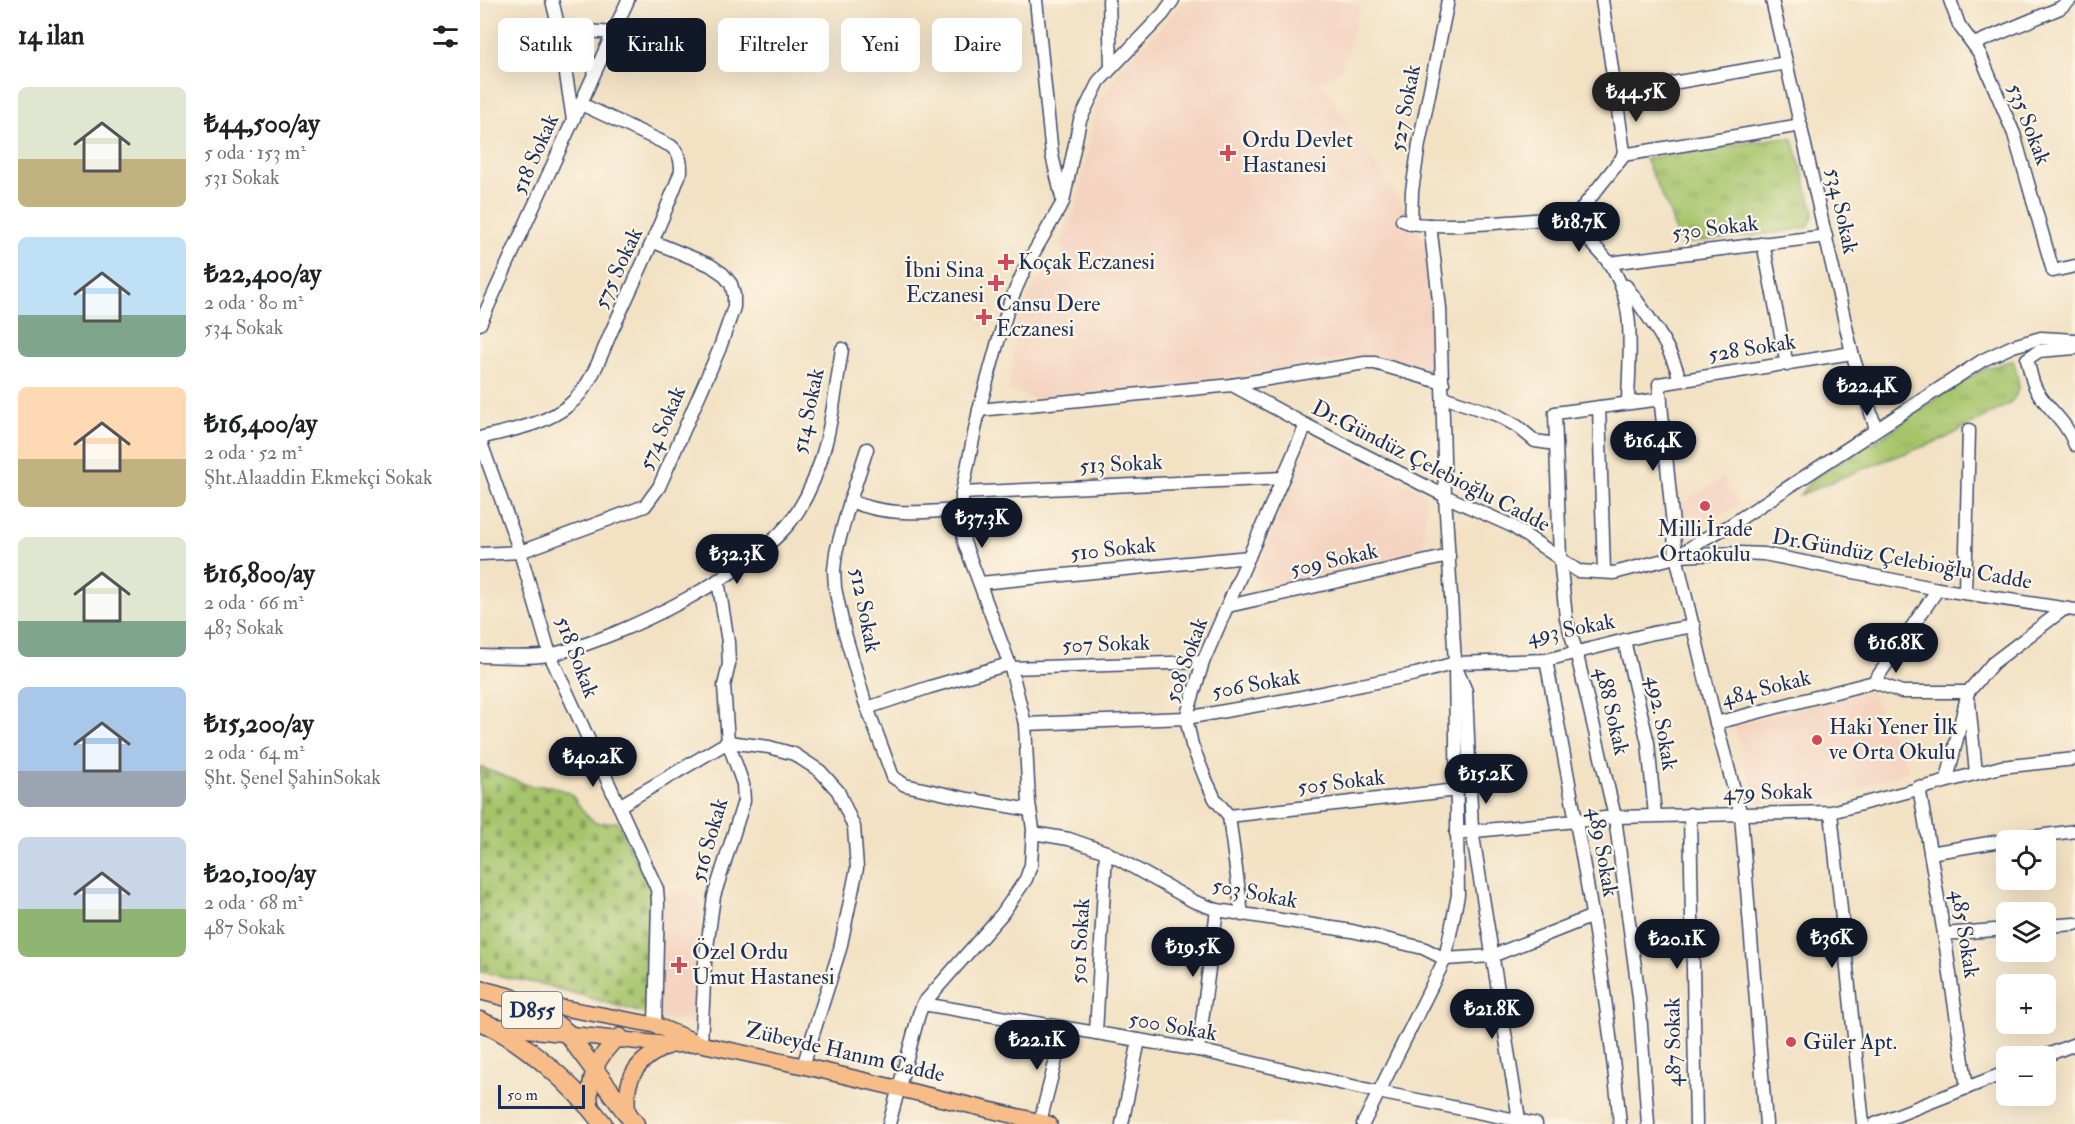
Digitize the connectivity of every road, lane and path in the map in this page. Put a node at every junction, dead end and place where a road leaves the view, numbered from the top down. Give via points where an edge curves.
1 (552, 0) edge
2 (628, 0) edge
3 (1036, 0) edge
4 (1108, 0) edge
5 (1173, 0) edge
6 (1448, 0) edge
7 (1602, 0) edge
8 (1772, 0) edge
9 (1950, 0) edge
10 (2072, 0) edge
11 (2075, 6) edge
12 (556, 18) edge
13 (620, 18) edge
14 (1974, 44) junction
15 (606, 50) edge
16 (1786, 63) junction
17 (1111, 68) junction
18 (566, 72) edge
19 (1616, 93) junction
20 (581, 104) junction
21 (573, 120) junction
22 (1801, 125) junction
23 (1623, 154) junction
24 (1062, 202) junction
25 (1571, 222) junction
26 (1430, 225) junction
27 (1826, 236) junction
28 (654, 242) junction
29 (1763, 243) junction
30 (1609, 263) junction
31 (2075, 266) edge
32 (480, 324) edge
33 (2075, 340) edge
34 (2075, 348) edge
35 (842, 349) dead end
36 (1852, 353) junction
37 (1787, 364) junction
38 (1680, 380) junction
39 (1443, 383) junction
40 (1232, 385) junction
41 (1443, 397) junction
42 (1661, 399) junction
43 (1628, 402) junction
44 (1599, 407) junction
45 (979, 410) junction
46 (1306, 425) junction
47 (1876, 429) junction
48 (1969, 430) dead end
49 (480, 439) edge
50 (1556, 444) junction
51 (2075, 445) edge
52 (867, 449) dead end
53 (483, 459) edge
54 (1283, 478) junction
55 (962, 493) junction
56 (1445, 496) junction
57 (850, 501) junction
58 (962, 510) junction
59 (520, 552) junction
60 (480, 554) edge
61 (1449, 556) junction
62 (1678, 556) junction
63 (1249, 557) junction
64 (1560, 558) junction
65 (1604, 572) junction
66 (718, 580) junction
67 (980, 583) junction
68 (1938, 588) junction
69 (1965, 593) junction
70 (1228, 606) junction
71 (2069, 610) edge
72 (1694, 626) junction
73 (1624, 640) junction
74 (1576, 651) junction
75 (550, 655) junction
76 (480, 656) edge
77 (1546, 660) junction
78 (1203, 662) junction
79 (1455, 663) junction
80 (1010, 666) junction
81 (1874, 682) junction
82 (1968, 692) junction
83 (867, 708) junction
84 (1186, 718) junction
85 (1716, 723) junction
86 (1025, 724) junction
87 (728, 742) junction
88 (2075, 759) edge
89 (1976, 773) junction
90 (1947, 780) junction
91 (1919, 787) junction
92 (1457, 790) junction
93 (619, 806) junction
94 (1030, 810) junction
95 (1831, 812) junction
96 (1690, 814) junction
97 (1655, 815) junction
98 (1741, 815) junction
99 (1229, 816) junction
100 (1615, 817) junction
101 (1576, 820) junction
102 (1472, 830) junction
103 (2075, 831) edge
104 (1033, 833) junction
105 (1456, 833) junction
106 (2056, 834) edge
107 (1996, 842) edge
108 (1106, 852) junction
109 (1930, 853) junction
110 (1217, 910) junction
111 (1242, 915) junction
112 (1593, 916) junction
113 (2075, 924) edge
114 (2056, 925) edge
115 (1996, 930) edge
116 (1944, 934) junction
117 (1492, 956) junction
118 (1445, 959) junction
119 (480, 990) edge
120 (511, 998) junction
121 (923, 1004) junction
122 (486, 1023) edge
123 (647, 1024) junction
124 (1064, 1028) junction
125 (1096, 1034) junction
126 (572, 1038) junction
127 (617, 1039) junction
128 (1139, 1040) junction
129 (701, 1044) junction
130 (2075, 1044) edge
131 (671, 1045) junction
132 (1198, 1050) junction
133 (2056, 1052) edge
134 (803, 1066) junction
135 (594, 1069) junction
136 (1996, 1076) edge
137 (898, 1088) junction
138 (1967, 1088) junction
139 (1378, 1092) junction
140 (591, 1107) junction
141 (631, 1119) edge
142 (1000, 1119) edge
143 (1519, 1119) junction
144 (1044, 1123) edge
145 (603, 1124) edge
146 (889, 1124) edge
147 (1122, 1124) edge
148 (1364, 1124) edge
149 (1536, 1124) edge
150 (1620, 1124) edge
151 (1648, 1124) edge
152 (1696, 1124) edge
153 (1766, 1124) edge
154 (1863, 1124) edge
155 (1875, 1124) edge

1 - 12 street
2 - 13 street, 518 Sokak
3 - 24 street via 1052,155
4 - 17 street
5 - 17 street
6 - 26 street, 527 Sokak via 1405,223
7 - 19 street
8 - 16 street, 534 Sokak
9 - 14 street, 535 Sokak via 1959,26
10 - 11 street
10 - 14 street
14 - 31 street, 535 Sokak via 2014,134 2054,271
15 - 20 street, 518 Sokak
16 - 19 street
16 - 22 street, 534 Sokak
17 - 24 street via 1092,93 1080,120
18 - 21 street
19 - 23 street
20 - 21 street, 518 Sokak
20 - 28 street, 575 Sokak via 678,152 681,171
21 - 32 street, 518 Sokak
22 - 23 street
22 - 27 street, 534 Sokak
23 - 25 street
24 - 45 street via 1010,302
25 - 26 street via 1557,218
25 - 30 street
26 - 39 street via 1440,308
27 - 29 street, 530 Sokak
27 - 36 street, 534 Sokak
28 - 49 street, 575 Sokak via 577,398 542,421
28 - 59 street, 574 Sokak via 710,265 731,284 734,295 734,307 718,350 668,470 645,506
29 - 30 street, 530 Sokak
29 - 37 street
30 - 38 street via 1655,325
30 - 43 street via 1626,298 1630,330
33 - 47 street via 2041,338 2013,346 1983,360
34 - 51 street via 2039,351 2027,359 2036,390 2058,415
35 - 66 street, 514 Sokak via 827,446 798,511 763,549
36 - 37 street, 528 Sokak
36 - 47 street, 534 Sokak
37 - 38 street, 528 Sokak
38 - 42 street, 528 Sokak via 1659,384
39 - 40 street via 1375,363
39 - 41 street
40 - 45 street
40 - 46 street, Dr.Gündüz Çelebioğlu Cadde
41 - 50 street via 1497,415 1535,441
41 - 56 street
42 - 43 street, 488 Sokak
42 - 62 street
43 - 44 street, 488 Sokak
44 - 50 street, 488 Sokak via 1555,413
44 - 65 street
45 - 55 street
46 - 54 street, 508 Sokak
46 - 56 street, Dr.Gündüz Çelebioğlu Cadde
47 - 62 street
48 - 69 street
49 - 53 street, 518 Sokak
50 - 64 street, 488 Sokak
52 - 57 street, 512 Sokak
53 - 59 street, 518 Sokak
54 - 55 street, 513 Sokak
54 - 63 street, 508 Sokak
55 - 58 street
56 - 61 street
56 - 64 street, Dr.Gündüz Çelebioğlu Cadde via 1512,526
57 - 58 street via 902,514
57 - 83 street, 512 Sokak via 836,552 834,579
58 - 67 street via 964,542
59 - 60 street, 574 Sokak
59 - 75 street, 518 Sokak
61 - 70 street, 509 Sokak
61 - 79 street
62 - 65 street, Dr.Gündüz Çelebioğlu Cadde via 1614,573
62 - 68 street, Dr.Gündüz Çelebioğlu Cadde via 1764,554
62 - 72 street
63 - 67 street, 510 Sokak
63 - 70 street, 508 Sokak
64 - 65 street, Dr.Gündüz Çelebioğlu Cadde via 1578,571
64 - 74 street, 488 Sokak via 1566,618
66 - 75 street, 514 Sokak via 661,612
66 - 87 street, 516 Sokak via 728,642 724,686
67 - 80 street
68 - 69 street, Dr.Gündüz Çelebioğlu Cadde
68 - 81 street
69 - 71 street, Dr.Gündüz Çelebioğlu Cadde
70 - 78 street, 508 Sokak
71 - 82 street via 1993,663
72 - 73 street, 493 Sokak
72 - 85 street
73 - 74 street, 493 Sokak
73 - 97 street, 492. Sokak via 1648,743
74 - 77 street, 493 Sokak
74 - 100 street, 488 Sokak
75 - 76 street, 514 Sokak
75 - 93 street, 518 Sokak
77 - 79 street, 493 Sokak
77 - 101 street, 489 Sokak
78 - 80 street, 507 Sokak
78 - 84 street, 508 Sokak
79 - 84 street, 506 Sokak
79 - 92 street
79 - 102 street via 1466,691
80 - 83 street, 507 Sokak
80 - 86 street
81 - 82 street via 1902,692
81 - 85 street, 484 Sokak
82 - 89 street
82 - 90 street
83 - 94 street, 512 Sokak via 893,777 905,785
84 - 86 street, 506 Sokak
84 - 99 street, 508 Sokak via 1206,780
85 - 98 street
86 - 94 street
87 - 93 street
87 - 129 street, 516 Sokak via 744,792 714,896 705,962
87 - 134 street via 777,749 808,762 838,791 854,827 857,868 840,949
88 - 89 street, 479 Sokak
89 - 90 street, 479 Sokak
90 - 91 street, 479 Sokak
91 - 95 street, 479 Sokak
91 - 109 street, 485 Sokak
92 - 99 street, 505 Sokak
92 - 105 street
93 - 123 street, 518 Sokak via 658,895
94 - 104 street
95 - 98 street, 479 Sokak
95 - 154 street
96 - 97 street, 479 Sokak
96 - 98 street, 479 Sokak
96 - 152 street, 487 Sokak
97 - 100 street, 479 Sokak
98 - 153 street
99 - 111 street, 508 Sokak
100 - 101 street, 479 Sokak
100 - 151 street, 488 Sokak via 1639,998
101 - 102 street, 479 Sokak
101 - 112 street, 489 Sokak
102 - 105 street, 479 Sokak
102 - 117 street
103 - 106 street
104 - 108 street, 503 Sokak via 1069,839
104 - 121 street via 1031,866 1017,893
105 - 118 street via 1458,895
107 - 109 street
108 - 110 street, 503 Sokak via 1193,901
108 - 125 street, 501 Sokak
109 - 116 street, 485 Sokak
110 - 111 street, 503 Sokak
110 - 132 street
111 - 118 street, 503 Sokak via 1352,931 1423,948
112 - 117 street
112 - 150 street, 489 Sokak
113 - 114 street
115 - 116 street
116 - 138 street, 485 Sokak
117 - 118 street
117 - 143 street
118 - 139 street
119 - 120 highway, Zübeyde Hanım Cadde / D855
120 - 123 main road, Zübeyde Hanım Cadde
120 - 126 highway, Zübeyde Hanım Cadde / D855 via 548,1018
121 - 124 street, 500 Sokak
121 - 137 street
122 - 126 main road, Zübeyde Hanım Cadde
122 - 140 highway, Zübeyde Hanım Cadde / D855 via 541,1061
123 - 127 main road
123 - 129 main road, Zübeyde Hanım Cadde
124 - 125 street, 500 Sokak
124 - 144 street
125 - 128 street, 500 Sokak
126 - 127 main road, Zübeyde Hanım Cadde
126 - 135 highway, D855
127 - 131 main road, Zübeyde Hanım Cadde
127 - 135 main road via 604,1051
128 - 132 street, 500 Sokak
128 - 147 street
129 - 131 main road, Zübeyde Hanım Cadde
129 - 134 main road, Zübeyde Hanım Cadde
130 - 133 street
131 - 141 main road via 649,1055 630,1078 627,1089
132 - 139 street, 500 Sokak
134 - 137 main road, Zübeyde Hanım Cadde
135 - 140 main road
135 - 141 highway, D855
136 - 138 street
137 - 142 main road, Zübeyde Hanım Cadde
137 - 146 street
138 - 155 street
139 - 143 street, 500 Sokak
139 - 148 street
140 - 145 highway, D855
142 - 144 main road, Zübeyde Hanım Cadde
143 - 149 street, 500 Sokak

